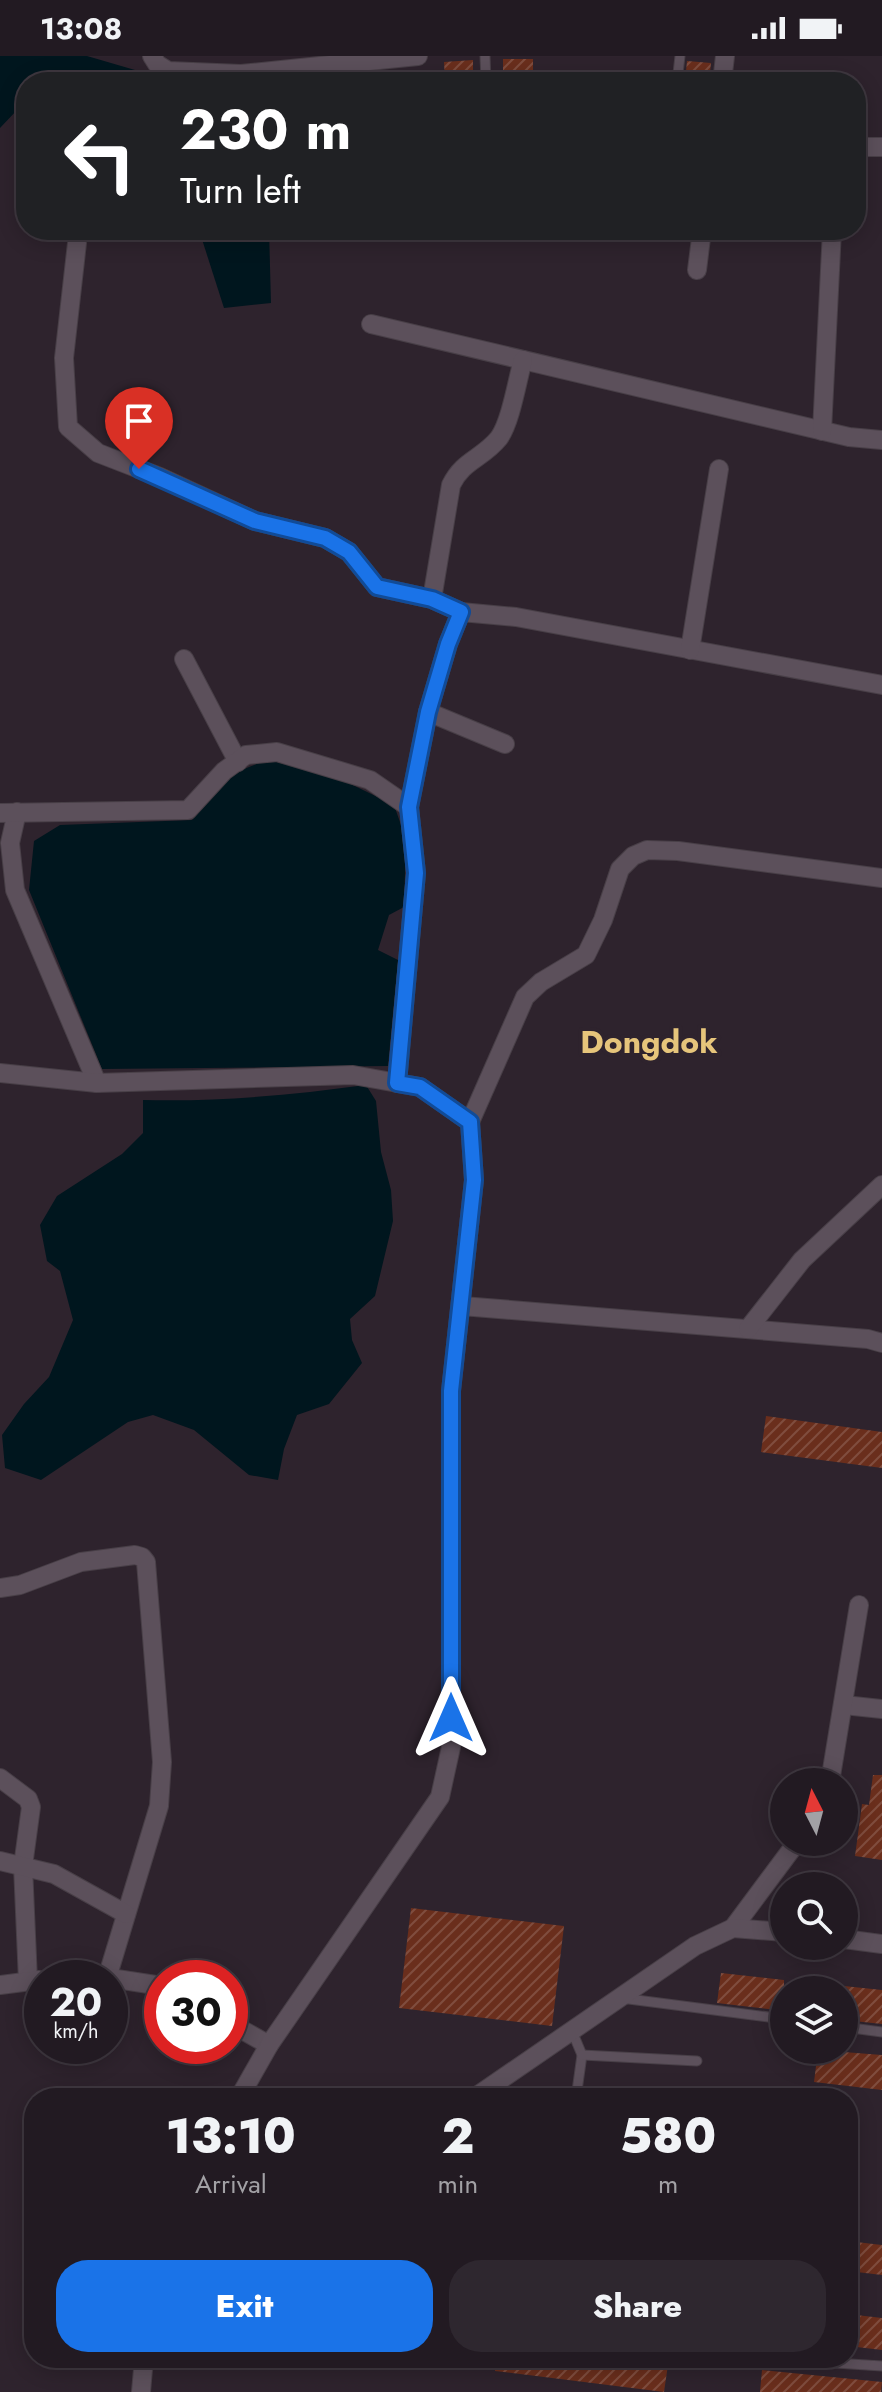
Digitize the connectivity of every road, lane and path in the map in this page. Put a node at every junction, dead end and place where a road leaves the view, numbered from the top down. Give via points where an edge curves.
1 (152, 56) edge
2 (418, 56) edge
3 (192, 72) edge
4 (261, 72) edge
5 (701, 240) edge
6 (832, 240) edge
7 (77, 243) dead end
8 (697, 270) dead end
9 (371, 324) dead end
10 (523, 360) junction
11 (822, 431) junction
12 (882, 440) edge
13 (719, 469) dead end
14 (432, 599) junction
15 (461, 612) junction
16 (690, 650) junction
17 (184, 659) dead end
18 (882, 685) edge
19 (428, 712) junction
20 (505, 744) dead end
21 (238, 762) junction
22 (409, 807) junction
23 (9, 813) edge
24 (882, 878) edge
25 (0, 1073) edge
26 (97, 1083) junction
27 (397, 1083) junction
28 (470, 1122) junction
29 (882, 1185) edge
30 (462, 1306) junction
31 (748, 1329) junction
32 (882, 1343) edge
33 (0, 1588) edge
34 (859, 1605) dead end
35 (844, 1705) junction
36 (882, 1709) edge
37 (833, 1768) edge
38 (0, 1778) edge
39 (787, 1856) edge
40 (0, 1861) edge
41 (23, 1866) junction
42 (126, 1914) junction
43 (733, 1928) junction
44 (770, 1931) edge
45 (858, 1941) edge
46 (882, 1944) edge
47 (33, 1960) edge
48 (113, 1960) edge
49 (24, 1982) edge
50 (0, 1985) edge
51 (619, 1998) junction
52 (770, 2017) edge
53 (858, 2029) edge
54 (572, 2031) junction
55 (882, 2032) edge
56 (248, 2033) edge
57 (269, 2045) junction
58 (582, 2055) junction
59 (697, 2061) dead end
60 (245, 2088) edge
61 (489, 2088) edge
62 (577, 2088) edge
63 (858, 2364) edge
64 (882, 2366) edge
65 (143, 2368) edge
66 (141, 2392) edge

1 - 3 street via 168,71
2 - 4 street
5 - 8 street
6 - 11 street
7 - 14 street via 64,358 68,427 98,453 255,521 325,538 349,552 377,587
9 - 10 street
10 - 11 street
10 - 14 street via 501,435 459,469 451,485
11 - 12 street
13 - 16 street
14 - 15 street
15 - 16 street via 516,617
15 - 19 street
16 - 18 street
17 - 21 street
19 - 20 street
19 - 22 street
21 - 22 street via 246,755 277,752 370,780
21 - 23 street via 188,810
22 - 27 street via 416,873
23 - 26 street via 15,890
24 - 28 street via 678,851 647,850 633,856 620,869 586,955 525,997
25 - 26 street
26 - 27 street via 353,1075
27 - 28 street via 420,1087
28 - 30 street via 474,1180
29 - 31 street via 802,1260
30 - 31 street
30 - 57 street via 451,1391 451,1747 440,1797
31 - 32 street
33 - 42 street via 81,1562 135,1555 146,1562 162,1762 159,1806
34 - 35 street
35 - 36 street
35 - 37 street
38 - 41 street via 31,1807
39 - 43 street
40 - 41 street
41 - 42 street via 70,1880
41 - 47 street
42 - 48 street
43 - 44 street
43 - 51 street via 695,1946
45 - 46 street
49 - 50 street
51 - 52 lane
51 - 54 street
53 - 55 lane
54 - 58 lane
54 - 61 street
56 - 57 street
57 - 60 street
58 - 59 lane
58 - 62 lane
63 - 64 lane
65 - 66 street

